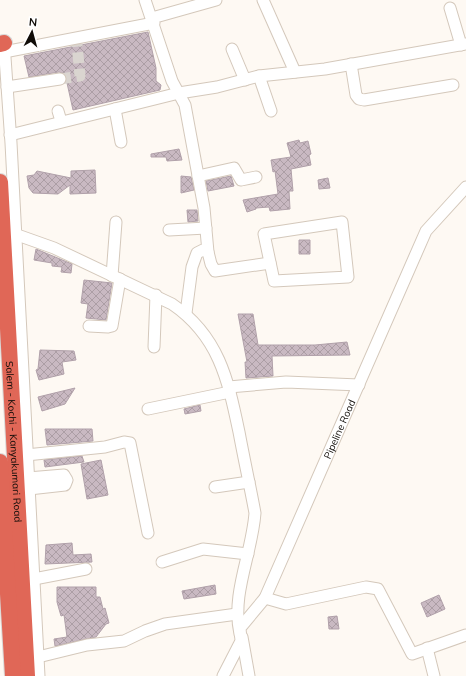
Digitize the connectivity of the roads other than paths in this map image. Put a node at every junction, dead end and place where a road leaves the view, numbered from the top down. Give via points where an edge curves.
1 (145, 0) edge
2 (216, 0) edge
3 (263, 0) edge
4 (450, 8) dead end
5 (153, 20) junction
6 (464, 44) edge
7 (3, 46) edge
8 (232, 49) dead end
9 (350, 64) junction
10 (295, 72) junction
11 (259, 76) junction
12 (60, 79) tunnel mouth
13 (245, 80) junction
14 (453, 85) dead end
15 (7, 87) junction
16 (179, 93) junction
17 (115, 109) junction
18 (271, 111) dead end
19 (10, 135) junction
20 (121, 142) dead end
21 (198, 176) junction
22 (256, 177) dead end
23 (0, 182) edge
24 (466, 187) edge
25 (116, 222) dead end
26 (206, 228) junction
27 (169, 230) dead end
28 (9, 232) junction
29 (208, 252) junction
30 (270, 263) junction
31 (116, 277) junction
32 (156, 295) junction
33 (186, 313) junction
34 (89, 326) dead end
35 (4, 342) edge
36 (154, 347) dead end
37 (359, 385) junction
38 (230, 389) junction
39 (148, 408) dead end
40 (20, 440) junction
41 (26, 455) junction
42 (0, 462) edge
43 (249, 482) junction
44 (215, 487) dead end
45 (2, 520) edge
46 (148, 533) dead end
47 (248, 554) junction
48 (162, 562) dead end
49 (86, 569) dead end
50 (34, 579) junction
51 (265, 598) junction
52 (237, 614) junction
53 (240, 628) junction
54 (466, 635) edge
55 (241, 641) junction
56 (427, 648) junction
57 (38, 657) junction
58 (13, 676) edge
59 (27, 676) edge
60 (39, 676) edge
61 (223, 676) edge
62 (249, 676) edge
63 (434, 676) edge

1 - 5 street
2 - 5 street
3 - 10 street
4 - 6 street
5 - 7 street via 77,41
5 - 16 street via 172,81
6 - 9 street
7 - 15 street
8 - 13 street
9 - 10 street
9 - 14 street via 359,99
10 - 11 street
11 - 13 street
11 - 18 street
12 - 15 street
13 - 16 street
15 - 19 street
16 - 17 street
16 - 21 street via 185,105
17 - 19 street via 60,116
17 - 20 street
19 - 28 street
21 - 22 street via 234,168 241,180
21 - 26 street
23 - 28 highway, Salem - Kochi - Kanyakumari Road
24 - 37 street, Pipeline Road via 426,231
25 - 31 street
26 - 27 street
26 - 29 street
28 - 31 street via 54,248
28 - 35 highway, Salem - Kochi - Kanyakumari Road
28 - 40 street
29 - 30 street via 216,271
29 - 33 street via 203,250 197,253 192,267
30 - 30 street via 274,281 348,277 342,222 264,234
31 - 32 street
31 - 34 street via 112,326
32 - 33 street
32 - 36 street
33 - 38 street via 202,330 216,353
35 - 40 highway, Salem - Kochi - Kanyakumari Road
37 - 38 street via 286,382
37 - 51 street, Pipeline Road
38 - 39 street
38 - 43 street
40 - 41 street
40 - 59 highway, Salem - Kochi - Kanyakumari Road
41 - 46 street via 130,443
41 - 50 street
42 - 45 highway, Salem - Kochi - Kanyakumari Road
43 - 44 street
43 - 47 street via 255,513
45 - 58 highway, Salem - Kochi - Kanyakumari Road
47 - 48 street via 203,549
47 - 52 street
49 - 50 street
50 - 57 street
51 - 53 street, Pipeline Road
51 - 56 street via 286,604 366,587 378,589 412,654
52 - 55 street
52 - 57 street via 165,624 124,641 87,645
53 - 55 street
53 - 62 street
54 - 56 street
55 - 61 street
56 - 63 street
57 - 60 street

